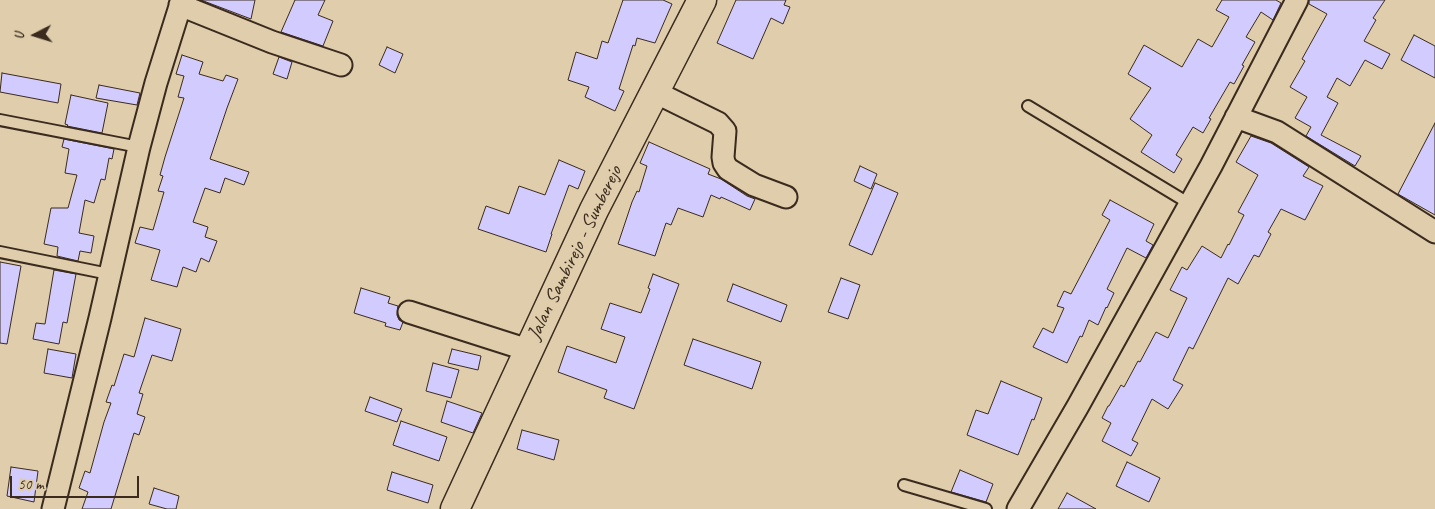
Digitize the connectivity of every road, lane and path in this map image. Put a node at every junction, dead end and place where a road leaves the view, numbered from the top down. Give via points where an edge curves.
1 (702, 0) edge
2 (1297, 0) edge
3 (181, 3) edge
4 (341, 65) dead end
5 (655, 92) junction
6 (1028, 106) dead end
7 (1236, 117) junction
8 (0, 120) edge
9 (139, 147) junction
10 (786, 197) dead end
11 (1190, 204) junction
12 (1435, 232) edge
13 (0, 252) edge
14 (109, 274) junction
15 (410, 312) dead end
16 (528, 350) junction
17 (904, 485) dead end
18 (53, 509) edge
19 (455, 509) edge
20 (986, 509) edge
21 (1018, 509) edge

1 - 5 main road, Jalan Sambirejo - Sumberejo
2 - 7 street
3 - 4 street via 272,42
3 - 9 street
5 - 10 street via 721,126 725,131 723,157 728,169
5 - 16 main road, Jalan Sambirejo - Sumberejo via 594,210
6 - 11 lane
7 - 11 street
7 - 12 street via 1277,132
8 - 9 lane
9 - 14 street
11 - 21 street
13 - 14 lane
14 - 18 street
15 - 16 street
16 - 19 main road, Jalan Sambirejo - Sumberejo
17 - 20 lane

